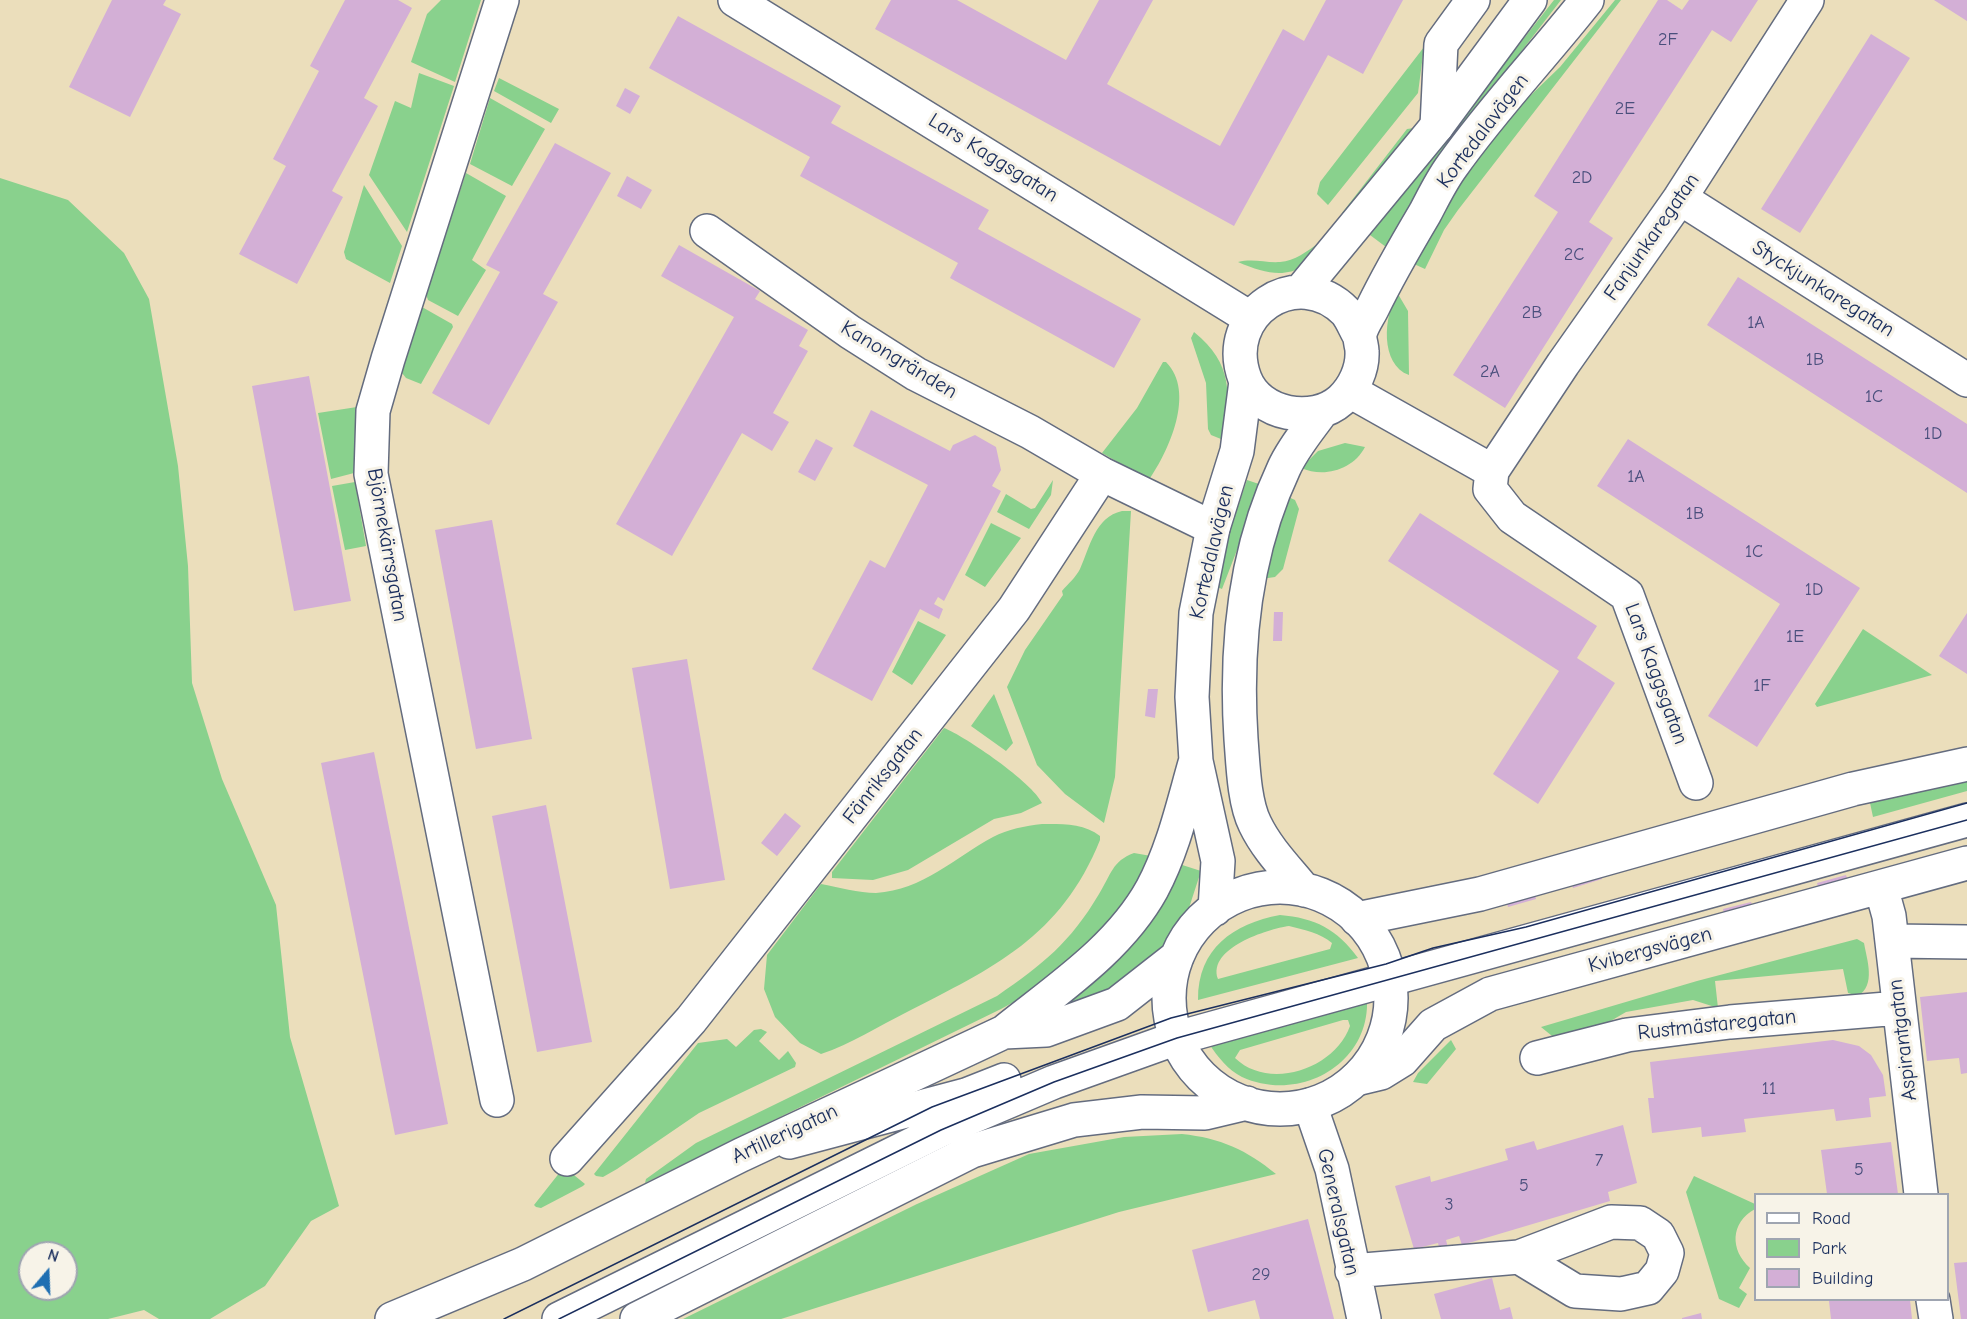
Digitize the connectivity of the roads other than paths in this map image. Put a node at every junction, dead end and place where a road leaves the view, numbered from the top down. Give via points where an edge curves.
1 (502, 0) edge
2 (1473, 0) edge
3 (1530, 0) edge
4 (1587, 0) edge
5 (1807, 0) edge
6 (757, 5) edge
7 (1437, 126) junction
8 (1680, 198) junction
9 (706, 231) dead end
10 (1300, 292) junction
11 (1250, 318) junction
12 (1359, 335) junction
13 (1967, 380) edge
14 (1246, 381) junction
15 (1350, 390) junction
16 (1322, 411) junction
17 (1492, 471) junction
18 (1102, 474) junction
19 (1213, 528) junction
20 (1196, 760) junction
21 (1967, 764) edge
22 (1696, 783) dead end
23 (1967, 802) edge
24 (1967, 820) edge
25 (1967, 863) edge
26 (1881, 886) junction
27 (1304, 890) junction
28 (1215, 909) junction
29 (1357, 919) junction
30 (1892, 941) junction
31 (1967, 942) edge
32 (1177, 957) junction
33 (1388, 973) junction
34 (1899, 1008) junction
35 (1174, 1028) junction
36 (1004, 1032) junction
37 (1537, 1058) dead end
38 (1356, 1079) junction
39 (497, 1100) dead end
40 (1246, 1103) junction
41 (1310, 1105) junction
42 (741, 1155) junction
43 (567, 1159) dead end
44 (1921, 1193) edge
45 (1519, 1257) dead end
46 (1352, 1270) junction
47 (1933, 1301) edge
48 (392, 1319) edge
49 (559, 1319) edge
50 (637, 1319) edge
51 (1364, 1319) edge
52 (1936, 1319) edge

1 - 39 street, Björnekärrsgatan via 388,359 373,411 371,440 371,474 383,540
2 - 7 street via 1441,44
3 - 7 street, Kortedalavägen
4 - 12 street, Kortedalavägen via 1451,167
5 - 8 street, Fanjunkaregatan
6 - 11 street, Lars Kaggsgatan
7 - 10 street, Kortedalavägen
8 - 13 street, Styckjunkaregatan
8 - 17 street, Fanjunkaregatan
9 - 18 street, Kanongränden via 916,374
10 - 11 street via 1281,295
10 - 12 street, Kortedalavägen via 1325,297 1346,312
11 - 14 street, Kortedalavägen via 1241,338 1240,360
12 - 15 street, Kortedalavägen via 1363,352
14 - 16 street, Kortedalavägen via 1259,399 1278,411 1300,415
14 - 19 street, Kortedalavägen via 1237,451
15 - 16 street, Kortedalavägen
15 - 17 street
16 - 27 street, Kortedalavägen via 1284,466 1253,551 1242,618 1238,693 1243,772 1254,823
17 - 22 street, Lars Kaggsgatan via 1490,489 1512,518 1627,595
18 - 19 street
18 - 43 street, Fänriksgatan via 1014,609 691,1020
19 - 20 street, Kortedalavägen via 1196,613 1192,697
20 - 28 street, Kortedalavägen via 1218,861
20 - 36 street, Kortedalavägen via 1170,850 1151,890 1121,932
21 - 29 street via 1853,789 1500,889
23 - 33 street via 1526,927 1433,948
24 - 33 street
25 - 26 street, Kvibergsvägen
26 - 30 street, Aspirantgatan
26 - 38 street, Kvibergsvägen via 1490,994 1434,1025 1402,1060 1388,1069
27 - 28 street, Artillerigatan via 1257,889
27 - 29 street, Artillerigatan via 1338,904
28 - 32 street, Artillerigatan via 1192,930
29 - 33 street, Artillerigatan via 1374,939
30 - 31 street
30 - 34 street, Aspirantgatan
32 - 35 street, Artillerigatan via 1169,990
32 - 36 street, Artillerigatan via 1118,1004 1046,1030
33 - 35 street
33 - 38 street, Artillerigatan via 1390,1012 1385,1034
34 - 37 street, Rustmästaregatan via 1626,1035
34 - 44 street, Aspirantgatan
35 - 40 street, Artillerigatan via 1188,1060 1204,1079 1224,1094
35 - 42 street via 966,1095
35 - 49 street via 941,1130
36 - 42 street, Artillerigatan
38 - 41 street, Artillerigatan
40 - 41 street, Artillerigatan via 1278,1109
40 - 50 street, Artillerigatan via 1205,1113 1142,1112 1074,1120 972,1151
41 - 46 street, Generalsgatan via 1332,1169
42 - 48 street, Artillerigatan via 523,1264
45 - 46 street
46 - 51 street, Generalsgatan
47 - 52 street

